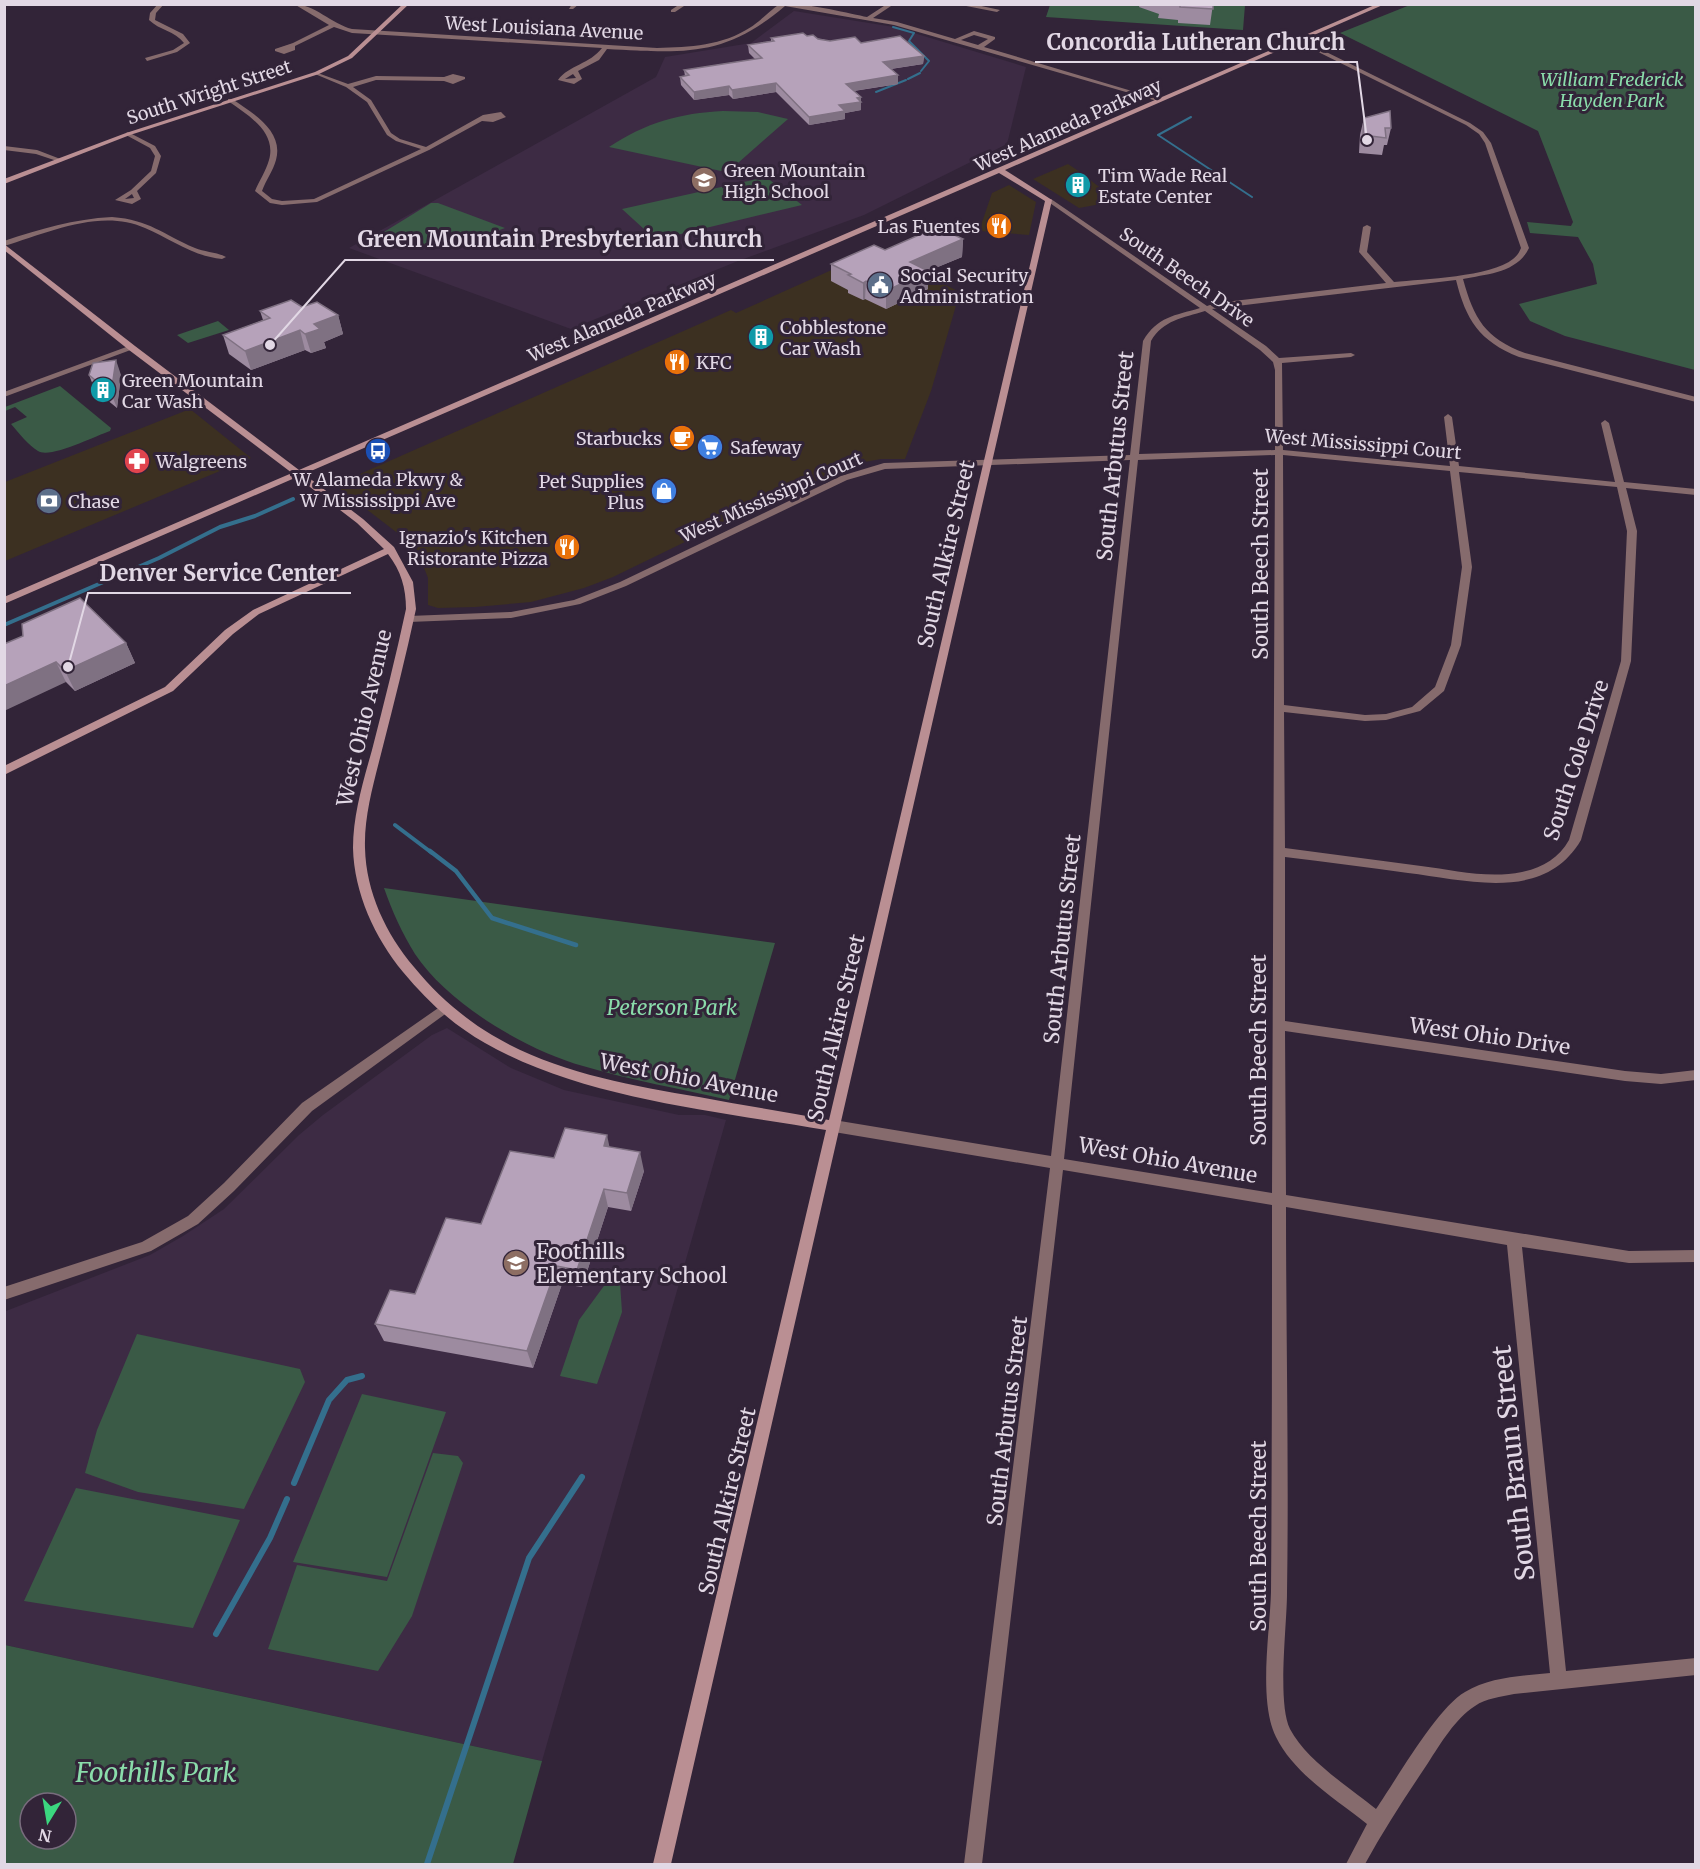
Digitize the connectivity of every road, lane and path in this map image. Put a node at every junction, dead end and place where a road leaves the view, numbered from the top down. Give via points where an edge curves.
1 (162, 4) edge
2 (296, 4) edge
3 (406, 4) edge
4 (685, 4) edge
5 (892, 4) edge
6 (958, 4) edge
7 (1383, 4) edge
8 (784, 5) edge
9 (996, 10) dead end
10 (673, 11) dead end
11 (870, 17) junction
12 (332, 26) junction
13 (376, 33) junction
14 (956, 40) junction
15 (1300, 41) junction
16 (292, 45) dead end
17 (980, 47) junction
18 (605, 48) junction
19 (147, 59) dead end
20 (575, 72) dead end
21 (317, 73) junction
22 (445, 79) dead end
23 (348, 86) junction
24 (230, 100) junction
25 (1159, 100) junction
26 (481, 119) dead end
27 (128, 134) junction
28 (4, 148) edge
29 (427, 149) junction
30 (60, 160) junction
31 (1001, 171) junction
32 (4, 182) edge
33 (133, 191) dead end
34 (1049, 200) junction
35 (1367, 227) dead end
36 (4, 245) edge
37 (222, 257) dead end
38 (1460, 277) junction
39 (1391, 284) junction
40 (1206, 307) junction
41 (132, 348) junction
42 (1351, 355) dead end
43 (1277, 361) junction
44 (4, 395) edge
45 (1695, 400) edge
46 (1448, 417) dead end
47 (1605, 423) dead end
48 (1281, 452) junction
49 (1134, 457) junction
50 (988, 462) junction
51 (1455, 468) junction
52 (296, 474) junction
53 (1620, 484) junction
54 (1695, 492) edge
55 (391, 549) junction
56 (4, 601) edge
57 (409, 619) junction
58 (1281, 708) junction
59 (4, 771) edge
60 (1280, 852) junction
61 (444, 1009) junction
62 (1279, 1024) junction
63 (1695, 1074) edge
64 (834, 1126) junction
65 (1057, 1163) junction
66 (1279, 1200) junction
67 (1514, 1240) junction
68 (1695, 1256) edge
69 (4, 1294) edge
70 (1695, 1666) edge
71 (1559, 1681) junction
72 (1378, 1822) junction
73 (662, 1864) edge
74 (973, 1864) edge
75 (1355, 1864) edge

1 - 19 street via 152,20 183,36 187,43
2 - 12 street, West Louisiana Avenue
3 - 13 street, South Wright Street
4 - 10 street
5 - 11 street
6 - 9 street
7 - 15 street, West Alameda Parkway
8 - 11 street
8 - 18 street, West Louisiana Avenue via 750,33 720,43 680,49
11 - 14 street
12 - 13 street, West Louisiana Avenue
12 - 16 street
13 - 18 street, West Louisiana Avenue
13 - 21 street, South Wright Street via 350,57
14 - 17 street
14 - 17 street via 974,33 993,38
15 - 25 street, West Alameda Parkway
15 - 38 street, South Arbutus Street via 1468,124 1485,138 1518,224 1524,251 1511,264
17 - 25 street
18 - 20 street via 597,59
21 - 23 street
21 - 24 street, South Wright Street
22 - 23 street via 376,78
23 - 29 street via 369,102 389,134
24 - 27 street, South Wright Street
24 - 29 street via 252,114 273,138 273,159 258,192 270,201 315,201
25 - 31 street, West Alameda Parkway
26 - 29 street
27 - 30 street, South Wright Street
27 - 33 street via 153,147 158,156 154,172
28 - 30 street via 38,152
30 - 32 street, South Wright Street
31 - 34 street, South Beech Drive
31 - 52 street, West Alameda Parkway
34 - 40 street, South Beech Drive
34 - 50 street, South Alkire Street
35 - 39 street via 1364,252
36 - 37 street via 64,225 117,220 140,223 196,252
36 - 41 street, West Ohio Avenue
38 - 39 street, South Arbutus Street
38 - 45 street via 1480,331 1504,348
39 - 40 street, South Arbutus Street
40 - 43 street, South Beech Drive
40 - 49 street, South Arbutus Street via 1162,323 1150,334
41 - 44 street
41 - 52 street, West Ohio Avenue
42 - 43 street
43 - 48 street
46 - 51 street
47 - 53 street, South Cole Drive
48 - 49 street, West Mississippi Court
48 - 51 street, West Mississippi Court
48 - 58 street, South Beech Street
49 - 50 street, West Mississippi Court
49 - 65 street, South Arbutus Street
50 - 57 street, West Mississippi Court via 891,465 855,474 623,584 562,606 511,615
50 - 64 street, South Alkire Street
51 - 53 street, West Mississippi Court
51 - 58 street via 1467,576 1456,645 1440,689 1416,709 1386,717
52 - 55 street, West Ohio Avenue
52 - 56 street, West Alameda Parkway
53 - 54 street, West Mississippi Court
53 - 60 street, South Cole Drive via 1632,536 1626,660 1575,840 1566,855 1536,873 1502,879
55 - 57 street, West Ohio Avenue via 409,583
55 - 59 street via 256,612 170,689
57 - 61 street, West Ohio Avenue via 364,802 361,862 368,895 388,942
58 - 60 street, South Beech Street
60 - 62 street, South Beech Street
61 - 64 street, West Ohio Avenue via 495,1043 567,1075 619,1088
61 - 69 street via 307,1107 193,1220 146,1247
62 - 63 street, West Ohio Drive via 1625,1076 1661,1079
62 - 66 street, South Beech Street
64 - 65 street, West Ohio Avenue
64 - 73 street, South Alkire Street
65 - 66 street, West Ohio Avenue
65 - 74 street, South Arbutus Street
66 - 67 street, West Ohio Avenue
66 - 72 street, South Beech Street via 1278,1720 1295,1752
67 - 68 street, West Ohio Avenue via 1629,1257
67 - 71 street, South Braun Street
70 - 71 street
71 - 72 street via 1496,1688 1469,1699 1436,1736
72 - 75 street

